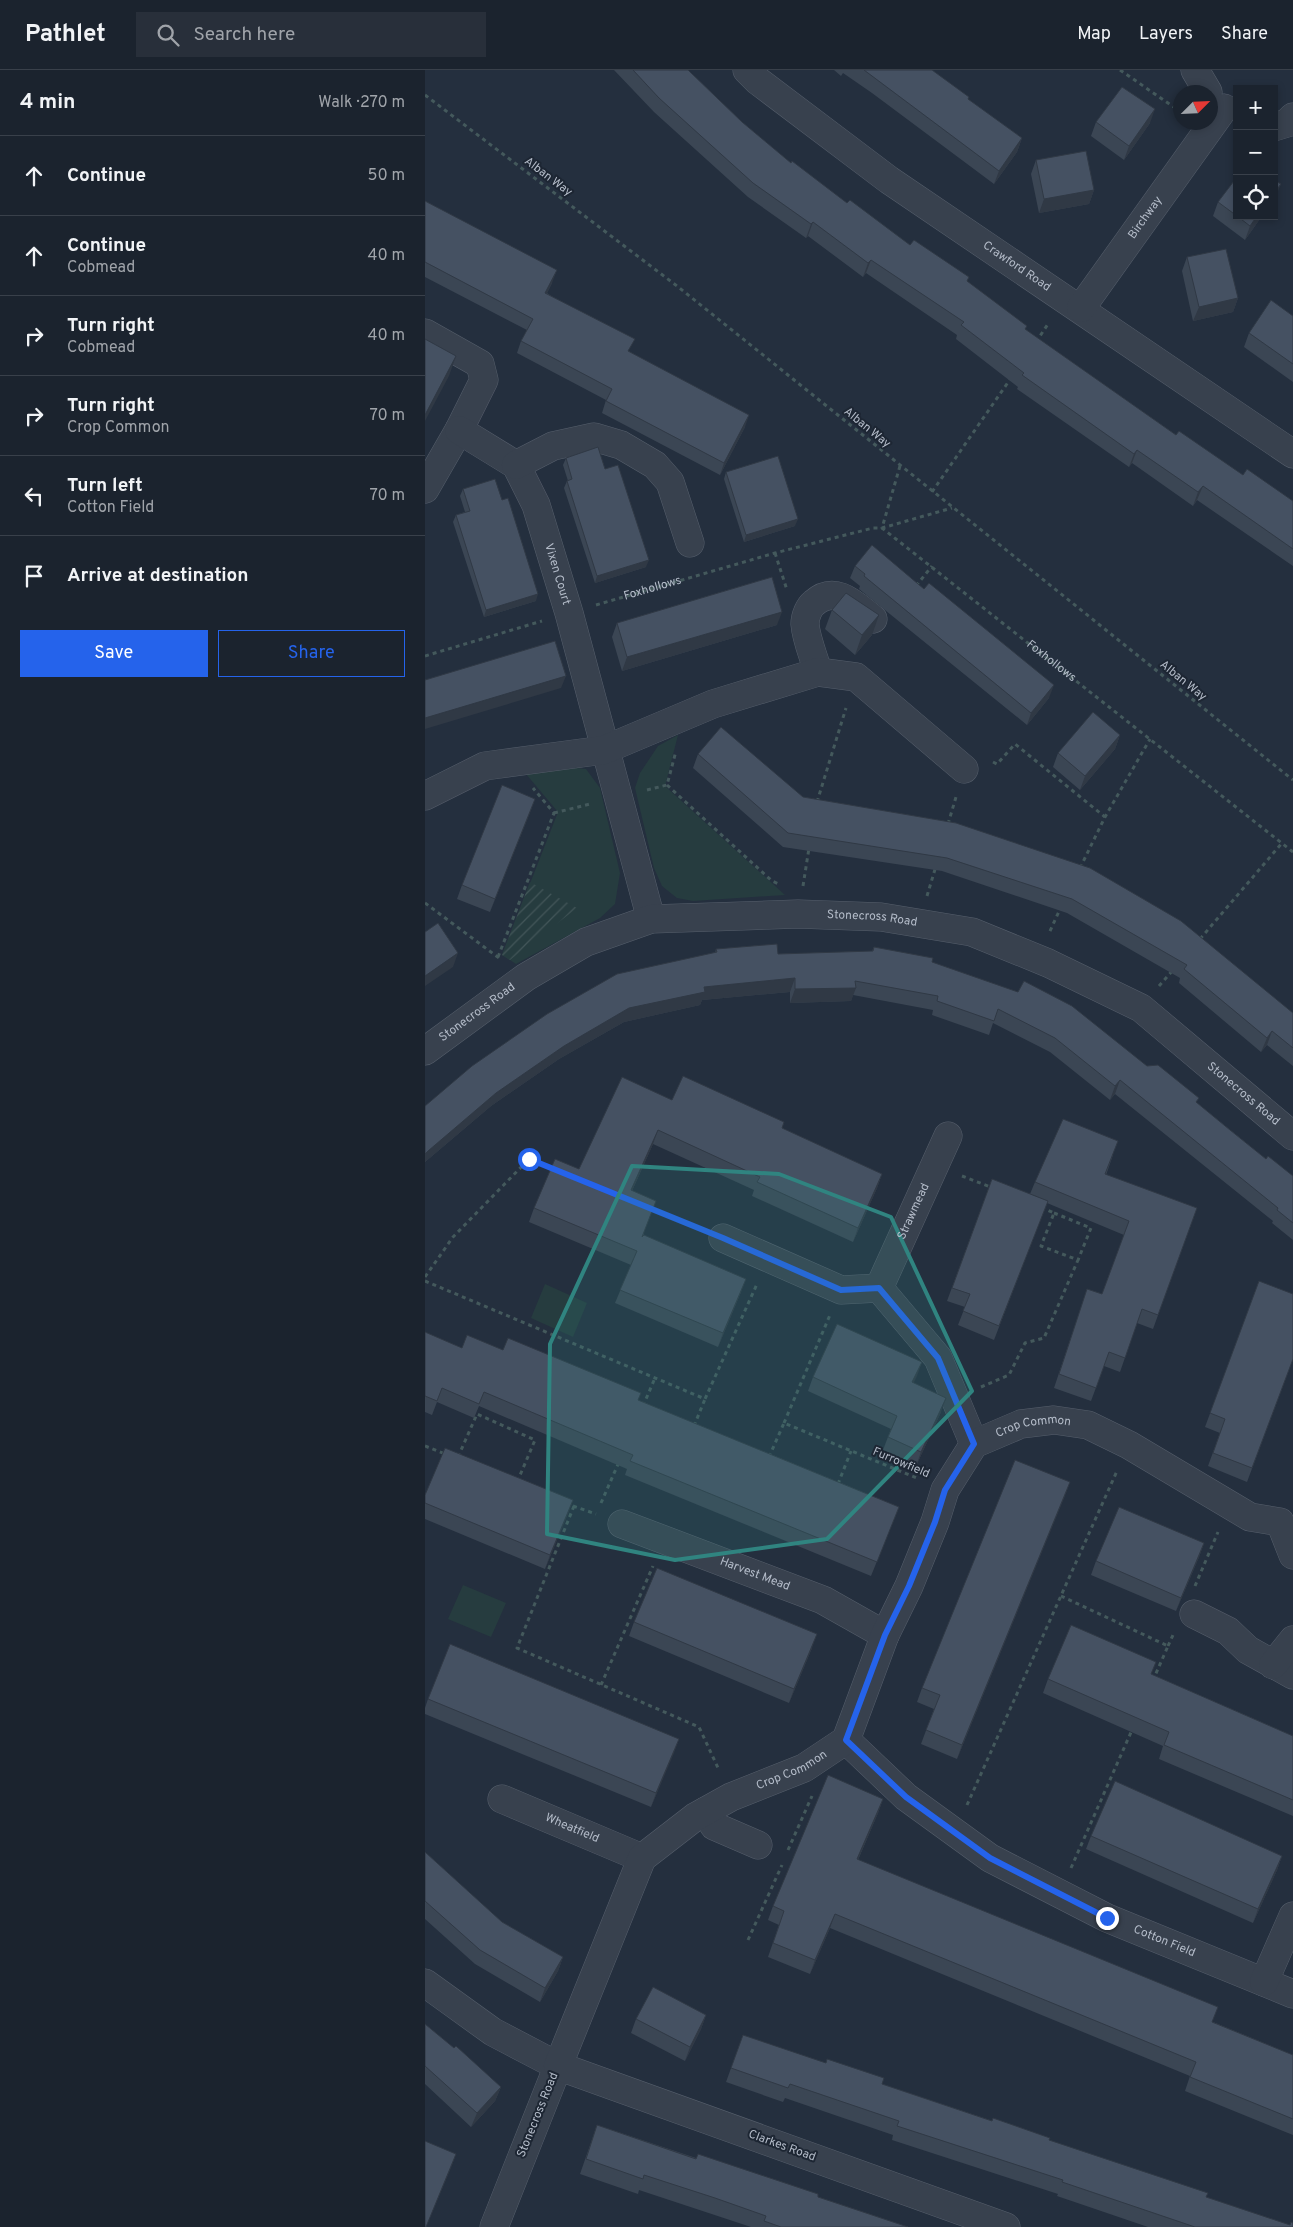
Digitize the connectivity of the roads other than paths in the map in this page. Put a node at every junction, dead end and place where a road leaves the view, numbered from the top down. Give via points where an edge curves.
1 (747, 70) edge
2 (1195, 70) edge
3 (1204, 85) edge
4 (1293, 117) edge
5 (1278, 125) edge
6 (1203, 130) edge
7 (1081, 308) junction
8 (425, 333) edge
9 (459, 430) junction
10 (1293, 454) edge
11 (516, 465) junction
12 (425, 489) edge
13 (690, 543) dead end
14 (875, 620) edge
15 (818, 672) junction
16 (605, 750) junction
17 (964, 769) road end
18 (425, 796) edge
19 (651, 919) junction
20 (425, 1051) edge
21 (947, 1136) dead end
22 (1293, 1136) edge
23 (723, 1238) road end
24 (879, 1288) junction
25 (974, 1444) junction
26 (1287, 1514) edge
27 (622, 1524) road end
28 (1293, 1555) edge
29 (1187, 1613) road end
30 (885, 1635) junction
31 (1293, 1640) edge
32 (1283, 1670) edge
33 (846, 1740) junction
34 (502, 1799) dead end
35 (706, 1811) junction
36 (758, 1845) dead end
37 (642, 1858) junction
38 (1293, 1916) edge
39 (1264, 1982) junction
40 (425, 1983) edge
41 (1293, 1994) edge
42 (558, 2066) junction
43 (494, 2227) edge
44 (1006, 2227) edge

1 - 7 street, Crawford Road via 889,180
2 - 3 street
4 - 5 street
6 - 7 street, Birchway
7 - 10 street, Crawford Road
8 - 9 street via 480,364 484,380
9 - 11 street
9 - 12 street
11 - 13 street via 553,446 594,437 621,445 655,465 670,482
11 - 16 street, Vixen Court via 536,505
14 - 15 street via 847,599 834,594 821,597 809,607 805,623
15 - 16 street via 713,704
15 - 17 street via 856,677
16 - 18 street via 485,766
16 - 19 street
19 - 20 street, Stonecross Road via 586,942 526,977
19 - 22 street, Stonecross Road via 800,905 973,932 1037,958 1141,1008
21 - 24 street, Strawmead
23 - 24 street via 841,1290
24 - 25 street via 938,1358
25 - 26 street, Crop Common via 1021,1424 1054,1420 1087,1426 1129,1445 1250,1517
25 - 30 street via 945,1490 909,1586
26 - 28 street, Crop Common
27 - 30 street, Harvest Mead via 823,1600
29 - 32 street via 1228,1631 1248,1650
30 - 33 street
31 - 32 street
33 - 35 street, Crop Common via 804,1768 731,1797
33 - 39 street, Cotton Field via 906,1797 990,1858 1107,1918
34 - 37 street, Wheatfield
35 - 36 street via 714,1826
35 - 37 street, Crop Common
37 - 42 street
38 - 39 street
39 - 41 street, Cotton Field
40 - 42 street, Stonecross Road via 493,2032
42 - 43 street, Stonecross Road
42 - 44 street, Clarkes Road

